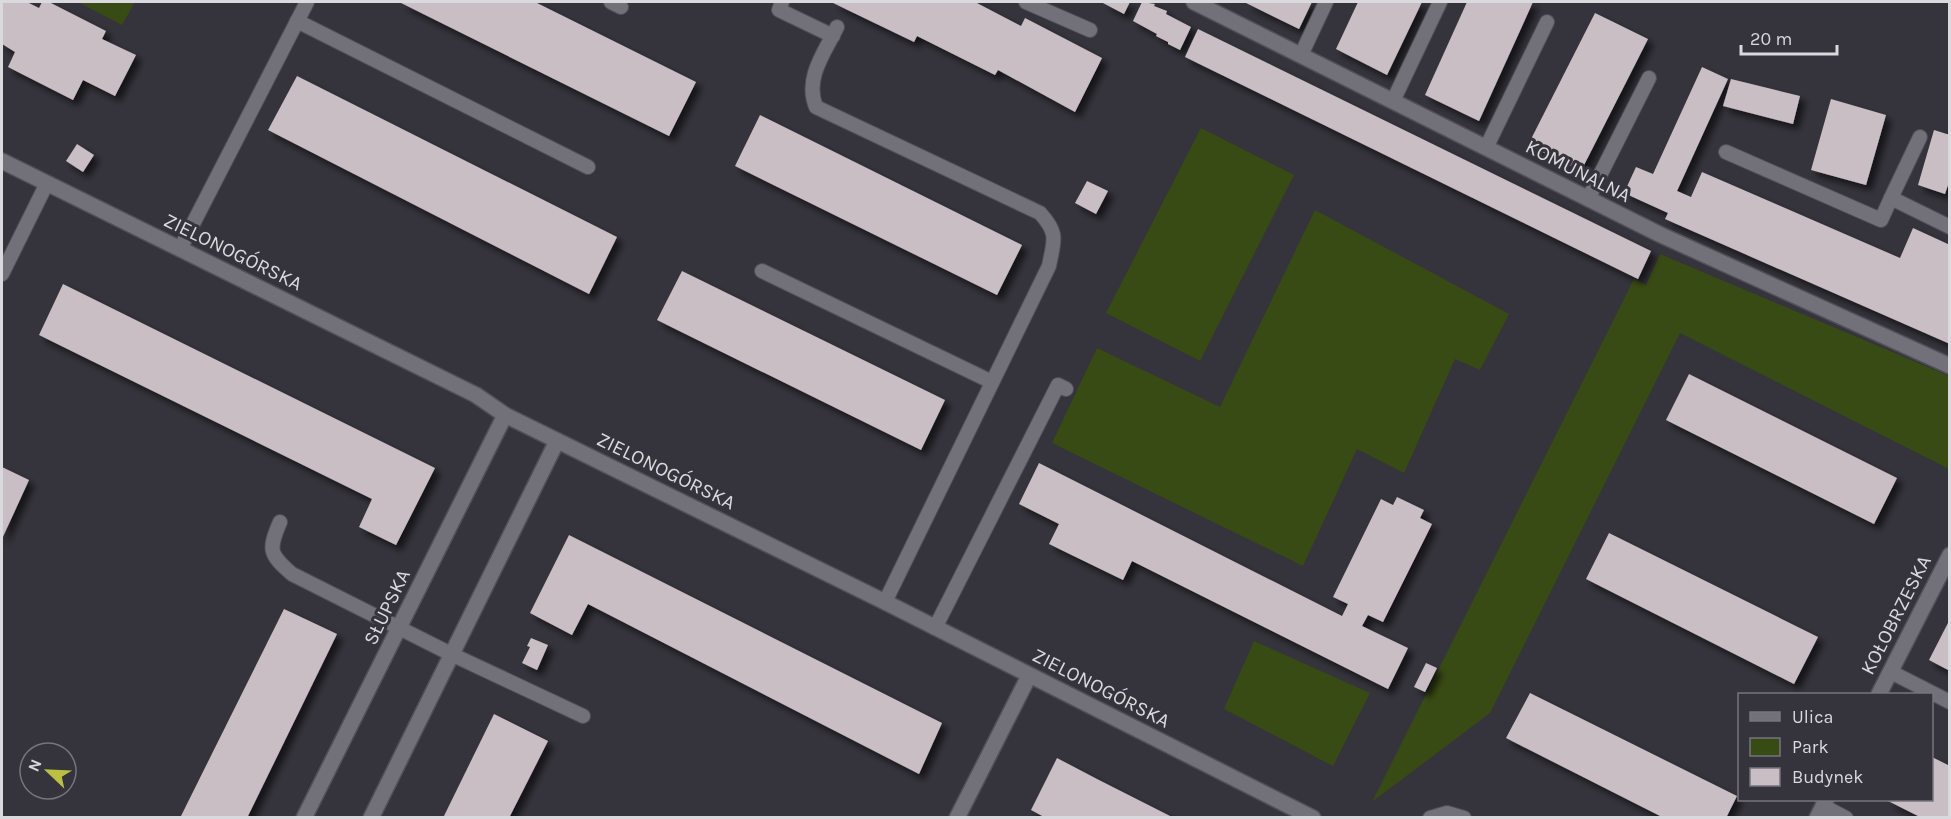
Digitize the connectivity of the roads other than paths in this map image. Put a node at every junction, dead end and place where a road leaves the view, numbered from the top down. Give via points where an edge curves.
1 (307, 2) edge
2 (782, 2) edge
3 (1026, 2) edge
4 (1194, 2) edge
5 (1326, 2) edge
6 (1440, 2) edge
7 (1216, 6) edge
8 (297, 21) junction
9 (1547, 22) dead end
10 (1090, 30) dead end
11 (1301, 55) junction
12 (1649, 78) dead end
13 (1393, 102) junction
14 (1920, 137) dead end
15 (1486, 148) junction
16 (1726, 152) dead end
17 (2, 161) edge
18 (588, 167) dead end
19 (46, 183) junction
20 (1891, 198) junction
21 (1588, 199) junction
22 (1950, 227) edge
23 (180, 249) junction
24 (762, 271) dead end
25 (2, 274) edge
26 (1950, 366) edge
27 (992, 382) junction
28 (1066, 389) dead end
29 (505, 415) junction
30 (557, 441) junction
31 (280, 522) dead end
32 (1949, 557) edge
33 (885, 602) junction
34 (400, 628) junction
35 (935, 628) junction
36 (451, 654) junction
37 (1891, 672) junction
38 (1029, 676) junction
39 (1880, 693) edge
40 (1932, 693) edge
41 (1933, 693) edge
42 (1950, 702) edge
43 (583, 716) dead end
44 (1822, 808) edge
45 (304, 818) edge
46 (371, 818) edge
47 (957, 818) edge
48 (1313, 818) edge
49 (1430, 818) edge
50 (1464, 818) edge
51 (1846, 818) edge

1 - 8 lane
2 - 27 lane via 779,10 835,32 811,84 816,107 1040,213 1051,226 1054,239 1049,266
3 - 10 lane
4 - 7 street, KOMUNALNA
5 - 11 lane
6 - 13 lane
7 - 11 street, KOMUNALNA
8 - 18 lane
8 - 23 lane
9 - 15 lane
11 - 13 street, KOMUNALNA
12 - 21 lane
13 - 15 street, KOMUNALNA
14 - 20 lane
15 - 21 street, KOMUNALNA
16 - 20 lane via 1881,220
17 - 19 street, ZIELONOGÓRSKA
19 - 23 street, ZIELONOGÓRSKA
19 - 25 lane
20 - 22 lane
21 - 26 street, KOMUNALNA
23 - 29 street, ZIELONOGÓRSKA via 476,395
24 - 27 lane
27 - 33 lane
28 - 35 lane via 1058,385
29 - 30 street, ZIELONOGÓRSKA
29 - 34 street, SŁUPSKA
30 - 33 street, ZIELONOGÓRSKA
30 - 36 street
31 - 34 lane via 271,544 274,559 292,574
32 - 37 street, KOŁOBRZESKA
33 - 35 street, ZIELONOGÓRSKA
34 - 36 lane
34 - 45 street, SŁUPSKA
35 - 38 street, ZIELONOGÓRSKA
36 - 43 lane
36 - 46 street
37 - 39 street, KOŁOBRZESKA
37 - 40 lane
38 - 47 street
38 - 48 street, ZIELONOGÓRSKA
41 - 42 lane
44 - 51 lane
49 - 50 lane via 1447,813

